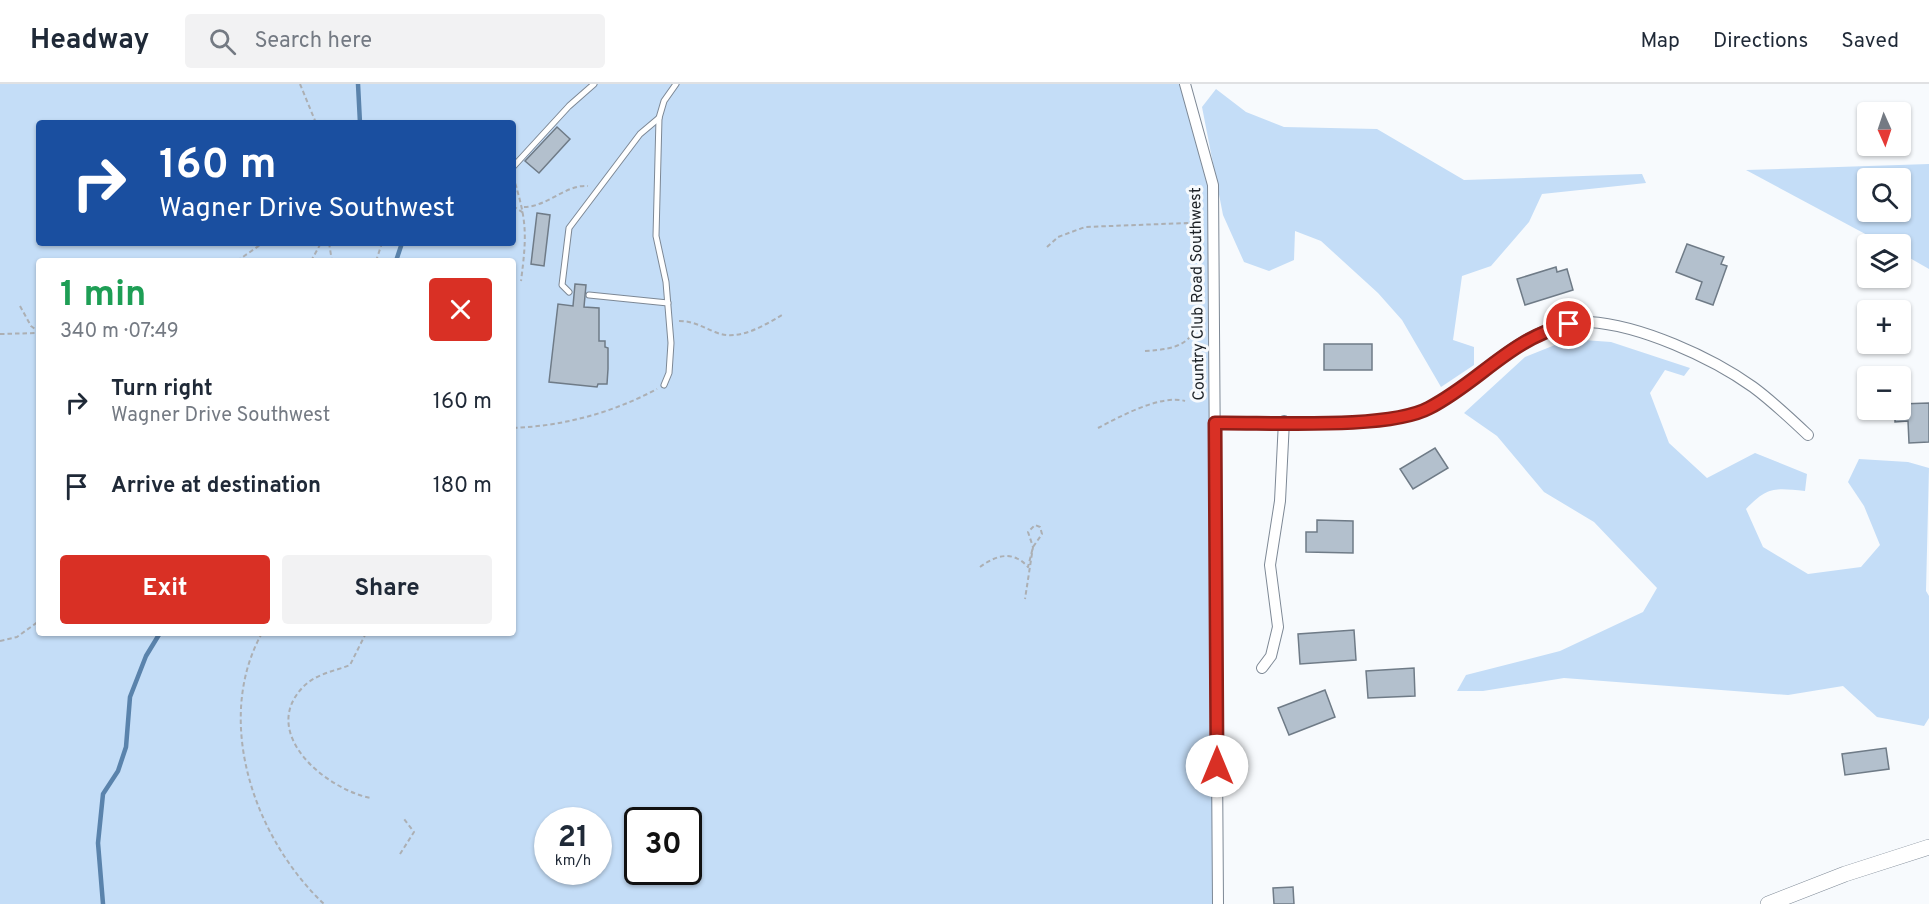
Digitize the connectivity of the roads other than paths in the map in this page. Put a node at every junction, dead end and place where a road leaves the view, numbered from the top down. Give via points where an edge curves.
1 (594, 84) edge
2 (676, 84) edge
3 (1185, 84) edge
4 (659, 118) junction
5 (516, 164) edge
6 (569, 292) dead end
7 (589, 295) dead end
8 (668, 303) junction
9 (664, 385) road end
10 (1284, 421) junction
11 (1215, 423) junction
12 (1808, 435) dead end
13 (1262, 668) dead end
14 (1929, 847) edge
15 (1218, 904) edge
16 (1768, 904) edge

1 - 5 lane
2 - 4 lane via 664,101
3 - 11 street, Country Club Road Southwest via 1213,185
4 - 6 lane via 640,134 569,228 562,285
4 - 8 lane via 656,236
7 - 8 lane
8 - 9 lane via 669,373
10 - 11 street
10 - 12 street via 1408,415 1437,403 1530,338 1569,324 1589,322 1666,343 1722,368 1754,388
10 - 13 street via 1280,501 1270,565 1278,627 1276,642
11 - 15 street, Country Club Road Southwest
14 - 16 street

